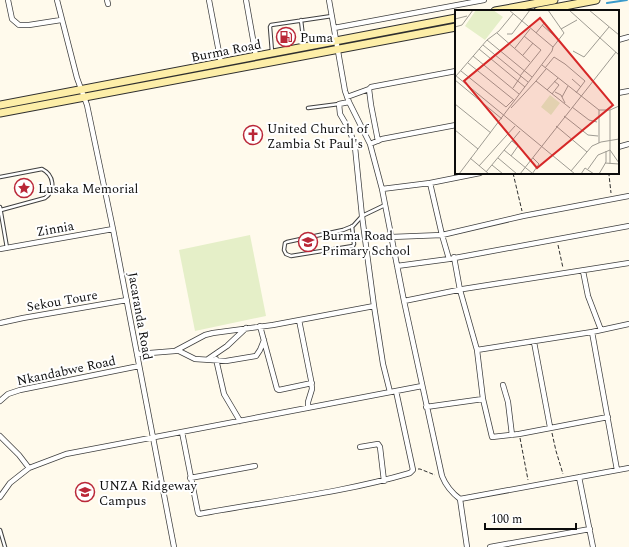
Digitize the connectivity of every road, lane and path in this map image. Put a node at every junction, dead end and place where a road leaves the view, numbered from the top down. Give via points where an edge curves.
1 (8, 0) edge
2 (56, 0) edge
3 (209, 0) edge
4 (246, 0) edge
5 (329, 0) edge
6 (484, 0) edge
7 (554, 0) edge
8 (596, 0) edge
9 (500, 10) edge
10 (543, 10) edge
11 (332, 16) junction
12 (455, 18) edge
13 (61, 20) junction
14 (301, 20) junction
15 (455, 26) edge
16 (334, 28) junction
17 (629, 37) edge
18 (619, 40) edge
19 (336, 41) junction
20 (305, 47) junction
21 (337, 49) junction
22 (272, 53) junction
23 (256, 56) junction
24 (221, 63) junction
25 (455, 71) edge
26 (369, 89) junction
27 (629, 91) edge
28 (84, 93) junction
29 (619, 93) edge
30 (348, 100) junction
31 (339, 104) junction
32 (0, 105) edge
33 (308, 108) dead end
34 (0, 113) edge
35 (455, 125) edge
36 (378, 141) junction
37 (370, 144) junction
38 (629, 144) edge
39 (619, 147) edge
40 (475, 174) edge
41 (513, 174) edge
42 (608, 174) edge
43 (0, 177) edge
44 (430, 183) junction
45 (382, 189) junction
46 (629, 196) edge
47 (612, 199) junction
48 (385, 205) junction
49 (0, 207) edge
50 (0, 210) edge
51 (362, 216) junction
52 (523, 216) junction
53 (352, 226) junction
54 (629, 226) edge
55 (113, 229) junction
56 (442, 235) junction
57 (391, 237) junction
58 (557, 238) junction
59 (7, 248) junction
60 (0, 249) edge
61 (452, 258) junction
62 (629, 263) edge
63 (397, 266) junction
64 (582, 271) junction
65 (564, 272) junction
66 (460, 290) junction
67 (127, 300) junction
68 (404, 301) junction
69 (374, 306) junction
70 (299, 320) junction
71 (0, 323) edge
72 (629, 324) edge
73 (260, 326) junction
74 (246, 328) junction
75 (601, 330) junction
76 (592, 332) junction
77 (264, 340) junction
78 (534, 342) junction
79 (177, 350) junction
80 (477, 350) junction
81 (137, 354) junction
82 (208, 359) junction
83 (216, 359) junction
84 (139, 366) junction
85 (312, 383) junction
86 (503, 385) dead end
87 (422, 386) junction
88 (396, 391) junction
89 (390, 392) junction
90 (483, 399) junction
91 (0, 401) edge
92 (426, 407) junction
93 (308, 408) junction
94 (608, 416) junction
95 (240, 421) junction
96 (550, 427) junction
97 (182, 432) junction
98 (519, 434) junction
99 (512, 435) junction
100 (0, 436) edge
101 (153, 437) junction
102 (360, 447) dead end
103 (255, 466) dead end
104 (29, 468) junction
105 (629, 468) edge
106 (413, 470) junction
107 (617, 470) junction
108 (442, 476) junction
109 (579, 477) junction
110 (190, 478) junction
111 (566, 480) junction
112 (384, 481) junction
113 (529, 487) junction
114 (0, 497) edge
115 (460, 499) junction
116 (590, 529) junction
117 (0, 530) edge
118 (6, 547) edge
119 (174, 547) edge
120 (466, 547) edge
121 (490, 547) edge
122 (593, 547) edge

1 - 13 street via 12,19 19,25 29,26
2 - 13 street, Jacaranda Road
3 - 24 street
4 - 23 street
5 - 11 street
6 - 16 street
7 - 9 main road
8 - 10 main road
11 - 14 lane
11 - 16 street
12 - 19 main road, Burma Road
13 - 28 street, Jacaranda Road via 77,78
14 - 20 lane
14 - 22 lane via 270,26
15 - 21 main road, Burma Road
16 - 19 street
17 - 18 street
19 - 20 main road, Burma Road
19 - 21 street
20 - 22 main road, Burma Road
21 - 28 main road, Burma Road
21 - 30 street
22 - 23 main road, Burma Road
23 - 24 main road, Burma Road
24 - 28 main road, Burma Road
25 - 26 street
26 - 30 street
26 - 36 street
27 - 29 street
28 - 32 main road, Burma Road
28 - 34 main road, Burma Road
28 - 55 street, Jacaranda Road
30 - 31 street
30 - 37 street
31 - 33 lane
31 - 51 street via 340,114 350,131 355,147
35 - 36 street
36 - 37 street
37 - 45 street
38 - 39 street
40 - 44 street
41 - 52 path
42 - 47 path
43 - 50 lane via 42,169 50,175 53,185 50,194 45,198
44 - 45 street
44 - 56 street
45 - 48 street
46 - 47 street
47 - 52 street
48 - 51 lane
48 - 57 street
49 - 50 lane
50 - 59 lane
51 - 53 lane
51 - 69 street
52 - 56 street
53 - 53 lane via 287,242 284,250 291,256 353,246
54 - 58 street
55 - 59 street, Zinnia
55 - 67 street, Jacaranda Road
56 - 57 street
56 - 61 street
57 - 63 street
58 - 61 street
58 - 65 path
59 - 60 street, Zinnia
61 - 63 street
61 - 66 street
62 - 64 street
63 - 68 street
64 - 65 street
64 - 75 street
65 - 66 street
66 - 68 street
66 - 80 street
67 - 71 street, Sekou Toure
67 - 81 street, Jacaranda Road
68 - 87 street
69 - 70 street
69 - 89 street
70 - 73 street
70 - 85 street
72 - 75 street
73 - 74 street
73 - 77 street
74 - 79 street via 209,334
74 - 82 street
75 - 76 street
76 - 78 street
76 - 94 street
77 - 83 street via 254,357 226,361
77 - 85 street via 277,389
78 - 80 street
78 - 96 street
79 - 81 street
79 - 82 street via 193,358
80 - 90 street
81 - 84 street, Jacaranda Road
82 - 83 street
83 - 95 street via 224,394
84 - 91 street, Nkandabwe Road via 20,390 8,394
84 - 101 street, Jacaranda Road
85 - 93 street
86 - 99 street
87 - 88 street
87 - 92 street
88 - 89 street
88 - 106 street
89 - 93 street
90 - 92 street
90 - 99 street via 492,437
92 - 108 street
93 - 95 street
94 - 96 street
94 - 107 street
95 - 97 street
96 - 98 street
96 - 111 path
97 - 101 street
97 - 110 street
98 - 99 street
98 - 113 path
100 - 104 street
101 - 104 street via 66,454
101 - 119 street, Jacaranda Road
102 - 112 street via 378,444
103 - 110 street
104 - 114 street via 10,483
105 - 107 street
106 - 108 path via 420,469
106 - 112 street
107 - 109 street
108 - 115 street via 449,490
109 - 111 street
109 - 116 street
110 - 112 street via 199,514
111 - 113 street
113 - 115 street
115 - 120 street
116 - 121 street
116 - 122 street
117 - 118 lane

